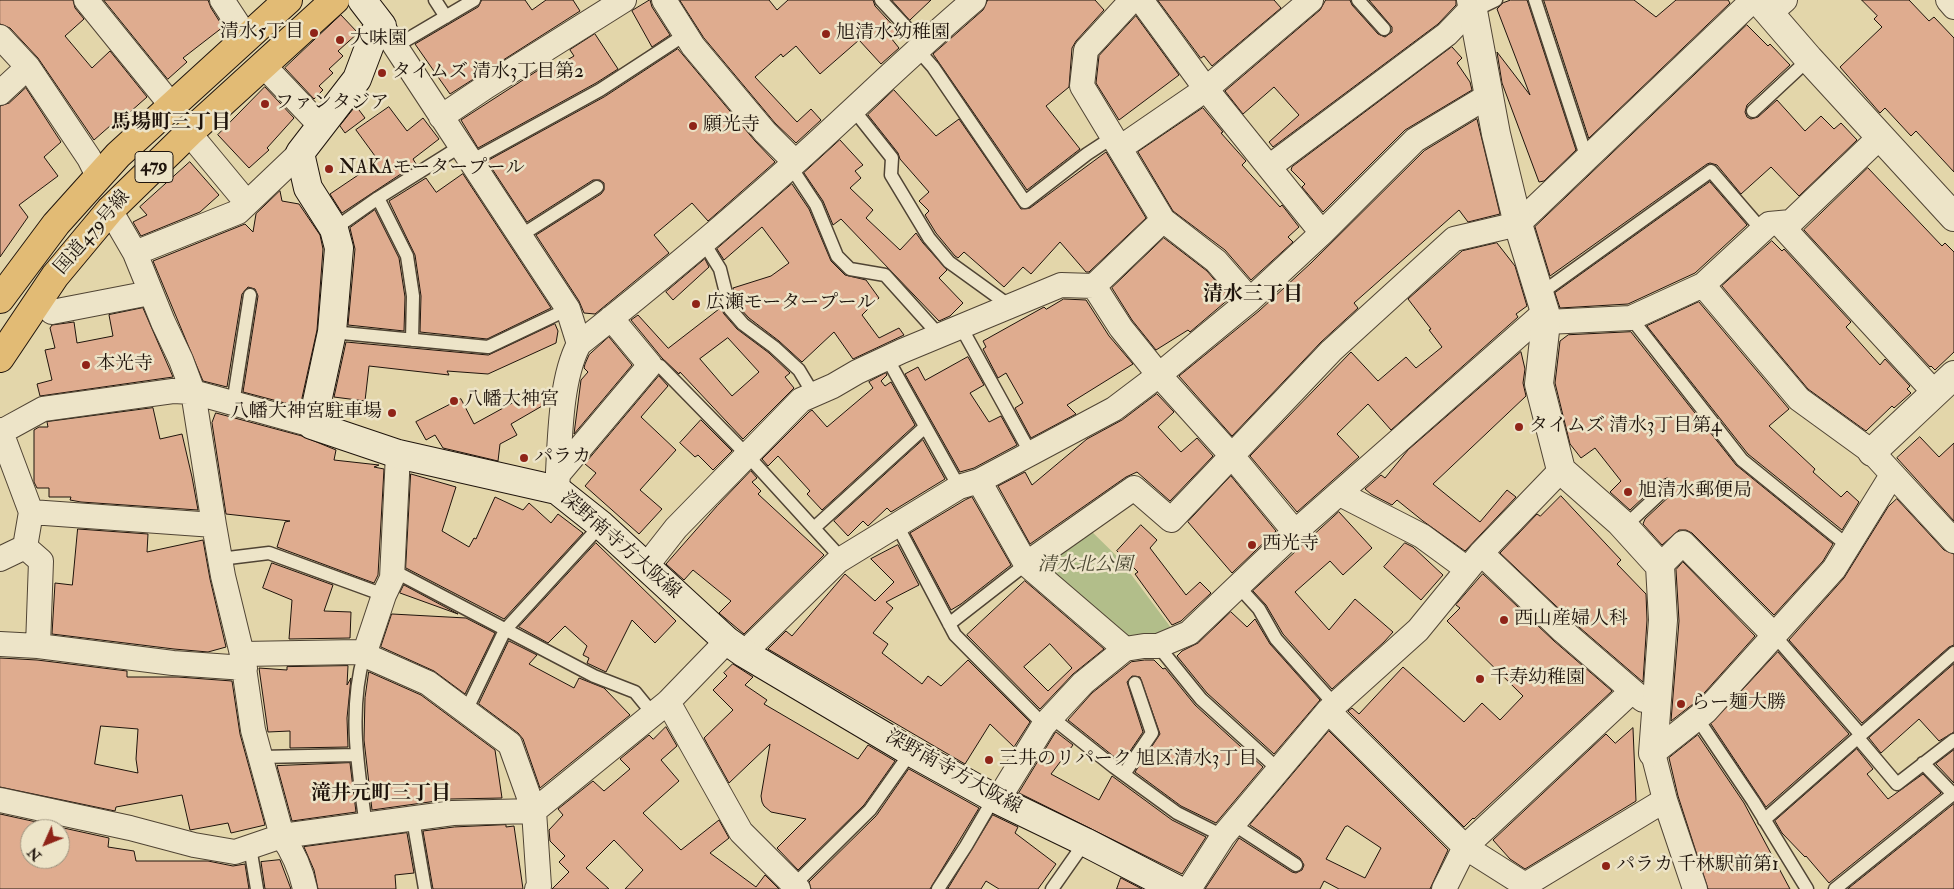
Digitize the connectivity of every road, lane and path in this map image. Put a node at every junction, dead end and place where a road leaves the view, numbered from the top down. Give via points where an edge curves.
1 (86, 0) edge
2 (222, 0) edge
3 (288, 0) edge
4 (335, 0) edge
5 (362, 0) edge
6 (435, 0) edge
7 (474, 0) edge
8 (624, 0) edge
9 (664, 0) edge
10 (881, 0) edge
11 (1132, 0) edge
12 (1141, 0) edge
13 (1310, 0) edge
14 (1358, 0) edge
15 (1535, 0) edge
16 (1948, 0) edge
17 (969, 2) edge
18 (1478, 4) edge
19 (1766, 4) edge
20 (1954, 7) edge
21 (446, 17) junction
22 (1384, 29) dead end
23 (686, 34) junction
24 (389, 36) junction
25 (0, 37) edge
26 (247, 38) junction
27 (919, 47) junction
28 (1809, 60) junction
29 (264, 66) junction
30 (28, 67) junction
31 (1206, 89) junction
32 (0, 93) edge
33 (1488, 96) junction
34 (172, 106) junction
35 (853, 109) junction
36 (1753, 111) dead end
37 (441, 117) junction
38 (320, 125) junction
39 (189, 133) junction
40 (1881, 136) junction
41 (1117, 143) junction
42 (300, 153) junction
43 (466, 154) junction
44 (1587, 160) junction
45 (793, 165) junction
46 (1269, 168) junction
47 (99, 178) junction
48 (597, 187) dead end
49 (378, 198) junction
50 (247, 203) junction
51 (110, 210) junction
52 (1954, 217) edge
53 (1163, 220) junction
54 (1518, 224) junction
55 (1770, 226) junction
56 (334, 229) junction
57 (1322, 232) junction
58 (520, 236) junction
59 (704, 243) junction
60 (135, 254) junction
61 (1703, 285) junction
62 (1094, 286) junction
63 (150, 293) junction
64 (250, 294) dead end
65 (0, 299) edge
66 (1250, 300) junction
67 (1010, 306) junction
68 (1544, 309) junction
69 (568, 310) junction
70 (52, 312) dead end
71 (611, 318) junction
72 (1631, 318) junction
73 (950, 331) junction
74 (332, 332) junction
75 (412, 340) junction
76 (580, 344) junction
77 (0, 358) edge
78 (887, 358) junction
79 (650, 365) junction
80 (1159, 375) junction
81 (1944, 384) edge
82 (193, 392) junction
83 (814, 395) junction
84 (233, 404) junction
85 (312, 425) junction
86 (925, 427) junction
87 (1, 431) edge
88 (1872, 452) junction
89 (398, 454) junction
90 (1031, 454) junction
91 (748, 456) junction
92 (1232, 456) junction
93 (1561, 470) junction
94 (1892, 475) junction
95 (558, 482) junction
96 (969, 484) junction
97 (1668, 486) dead end
98 (1340, 494) junction
99 (31, 512) junction
100 (214, 525) junction
101 (601, 525) junction
102 (897, 525) junction
103 (814, 528) junction
104 (1624, 528) junction
105 (1295, 532) junction
106 (1954, 541) edge
107 (1848, 546) junction
108 (25, 547) junction
109 (842, 558) junction
110 (0, 559) edge
111 (220, 559) junction
112 (1474, 561) junction
113 (1026, 564) junction
114 (646, 565) junction
115 (1660, 566) junction
116 (392, 570) junction
117 (1238, 586) junction
118 (384, 595) junction
119 (949, 624) junction
120 (505, 630) junction
121 (1774, 635) junction
122 (0, 644) edge
123 (38, 646) junction
124 (1158, 646) junction
125 (736, 647) junction
126 (1125, 649) junction
127 (1954, 653) edge
128 (364, 655) junction
129 (244, 661) junction
130 (1135, 683) dead end
131 (1631, 692) junction
132 (660, 708) junction
133 (1331, 708) junction
134 (1656, 710) junction
135 (466, 711) junction
136 (1697, 718) junction
137 (1048, 721) junction
138 (1860, 736) junction
139 (1954, 740) edge
140 (912, 752) junction
141 (1653, 753) junction
142 (356, 755) junction
143 (260, 757) junction
144 (1923, 763) junction
145 (1279, 770) junction
146 (1124, 774) junction
147 (1953, 794) edge
148 (994, 798) junction
149 (0, 800) edge
150 (1665, 800) junction
151 (534, 811) junction
152 (413, 819) junction
153 (1764, 820) junction
154 (366, 826) junction
155 (1228, 830) junction
156 (282, 836) junction
157 (1085, 842) junction
158 (250, 847) junction
159 (1465, 847) junction
160 (1296, 865) dead end
161 (796, 887) edge
162 (539, 888) edge
163 (257, 889) edge
164 (305, 889) edge
165 (426, 889) edge
166 (938, 889) edge
167 (1052, 889) edge
168 (1176, 889) edge
169 (1189, 889) edge
170 (1444, 889) edge
171 (1695, 889) edge
172 (1807, 889) edge
173 (1835, 889) edge

1 - 34 street
2 - 26 street
3 - 26 highway, 国道479号線 / 479
4 - 29 highway, 国道479号線 / 479
5 - 24 main road
6 - 21 lane
7 - 21 lane
8 - 37 street
9 - 23 street
10 - 27 lane
11 - 41 street via 1086,50 1082,86
12 - 31 street
13 - 31 street
14 - 22 lane
15 - 44 lane
16 - 20 street
17 - 27 street
18 - 33 main road
18 - 46 street via 1447,34
19 - 28 main road
19 - 44 street
21 - 24 lane
23 - 43 lane via 600,90
23 - 45 street
24 - 37 street
24 - 38 main road via 374,34 357,79
25 - 30 street
26 - 34 highway, 国道479号線 / 479
27 - 35 street
27 - 41 lane via 1025,202 1068,168
28 - 36 lane
28 - 40 main road
29 - 38 street
29 - 39 highway, 国道479号線 / 479
30 - 32 street
30 - 47 street
31 - 41 street
31 - 46 street
33 - 54 main road
33 - 57 street via 1415,140
34 - 47 highway, 国道479号線 / 479 via 118,155
35 - 45 street
35 - 67 lane via 892,158 891,175 928,238 949,262
37 - 43 street
38 - 42 main road
39 - 50 street
39 - 51 highway, 国道479号線 / 479
40 - 52 main road
40 - 55 street via 1792,222
41 - 53 street
42 - 50 street
42 - 56 main road via 308,188
43 - 49 lane
43 - 58 street
44 - 54 street
45 - 59 street
45 - 73 lane via 816,205 837,256 850,269 885,275
46 - 57 street
47 - 65 highway, 国道479号線 / 479 via 56,224
48 - 58 lane
49 - 56 lane
49 - 75 lane via 407,256 413,296
50 - 60 street via 238,212
51 - 60 street
51 - 77 highway, 国道479号線 / 479 via 55,276
53 - 62 street
53 - 66 street via 1216,261
54 - 68 main road
54 - 92 street via 1454,239 1331,351
55 - 61 street
55 - 68 lane via 1711,171
55 - 81 street
56 - 74 main road via 339,248
57 - 66 street
58 - 69 street
59 - 71 street
59 - 83 lane via 720,269 730,309 743,324 799,370
60 - 63 street
61 - 72 street
61 - 88 street via 1799,399
62 - 67 street via 1061,285
62 - 80 street via 1121,328
63 - 70 street
63 - 82 street
64 - 84 lane
66 - 80 street
67 - 73 street
68 - 72 street
68 - 93 main road via 1539,384
68 - 98 street
69 - 75 lane via 488,347
69 - 76 street
71 - 76 street
71 - 79 street
72 - 107 lane via 1742,460
73 - 78 street
73 - 90 lane
74 - 75 lane
74 - 85 main road
76 - 95 street via 571,358
78 - 83 street
78 - 86 lane
79 - 91 lane via 660,366
79 - 95 street
80 - 90 street via 1114,408
80 - 92 street
81 - 88 main road
82 - 84 street
82 - 87 street via 173,391 43,408
82 - 100 street
83 - 91 street via 801,400
84 - 85 street
85 - 89 main road, 深野南寺方大阪線
86 - 96 lane
86 - 103 lane
87 - 99 street
88 - 94 street
89 - 95 main road, 深野南寺方大阪線
89 - 116 street
90 - 96 street
91 - 103 lane
91 - 114 street via 676,528
92 - 105 street
92 - 113 street via 1171,520 1134,488
93 - 104 main road
93 - 112 street
94 - 106 street
94 - 107 street
95 - 101 main road, 深野南寺方大阪線
96 - 102 street
96 - 113 street
97 - 104 lane
98 - 105 street
98 - 112 street
99 - 100 street
99 - 108 street
100 - 111 street
101 - 114 main road, 深野南寺方大阪線
101 - 120 lane
102 - 109 street
102 - 119 lane
103 - 109 lane
104 - 115 main road
105 - 117 street
107 - 121 street via 1834,569
108 - 110 street
108 - 123 street via 41,561
109 - 125 street
111 - 118 lane via 269,553
111 - 129 street
112 - 131 street via 1563,631
112 - 133 street via 1418,630
113 - 119 lane
113 - 126 street
114 - 125 main road, 深野南寺方大阪線
115 - 121 street via 1683,543
115 - 134 main road via 1664,620
116 - 118 street
116 - 120 lane
117 - 124 street via 1189,633
117 - 133 lane via 1259,609 1276,639
118 - 128 street
119 - 137 lane via 954,635
120 - 132 lane via 594,676 635,692
120 - 135 lane
121 - 136 street
121 - 138 lane
122 - 123 street
123 - 129 street via 173,663
124 - 126 street
124 - 145 lane via 1201,699
125 - 132 street
125 - 140 main road, 深野南寺方大阪線
126 - 137 street via 1083,683
127 - 138 lane
128 - 129 street via 358,652
128 - 135 street via 428,683
128 - 142 lane via 358,676
129 - 143 street
130 - 146 lane via 1152,733
131 - 134 street
131 - 159 street
132 - 151 street
132 - 161 street via 741,832
133 - 145 street
133 - 159 street
134 - 141 main road
135 - 151 street via 510,744
136 - 141 street
136 - 153 lane
137 - 146 lane
137 - 148 street via 1004,790
138 - 144 lane via 1897,784
138 - 153 lane
139 - 144 lane
140 - 148 main road, 深野南寺方大阪線
140 - 161 lane via 870,810
141 - 150 street
142 - 143 lane
142 - 154 lane
143 - 156 street
144 - 147 lane
145 - 155 street
146 - 155 lane via 1177,813
147 - 173 lane
148 - 157 main road, 深野南寺方大阪線
148 - 166 lane
149 - 158 street via 194,845 235,852
150 - 159 street via 1525,885
150 - 171 street
151 - 152 street via 453,813
151 - 162 street
152 - 154 street
152 - 165 lane
153 - 172 lane
154 - 156 street
155 - 160 lane
155 - 169 street
156 - 158 street
156 - 164 street via 303,877
157 - 167 lane
157 - 168 main road, 深野南寺方大阪線
158 - 163 lane
159 - 170 street

